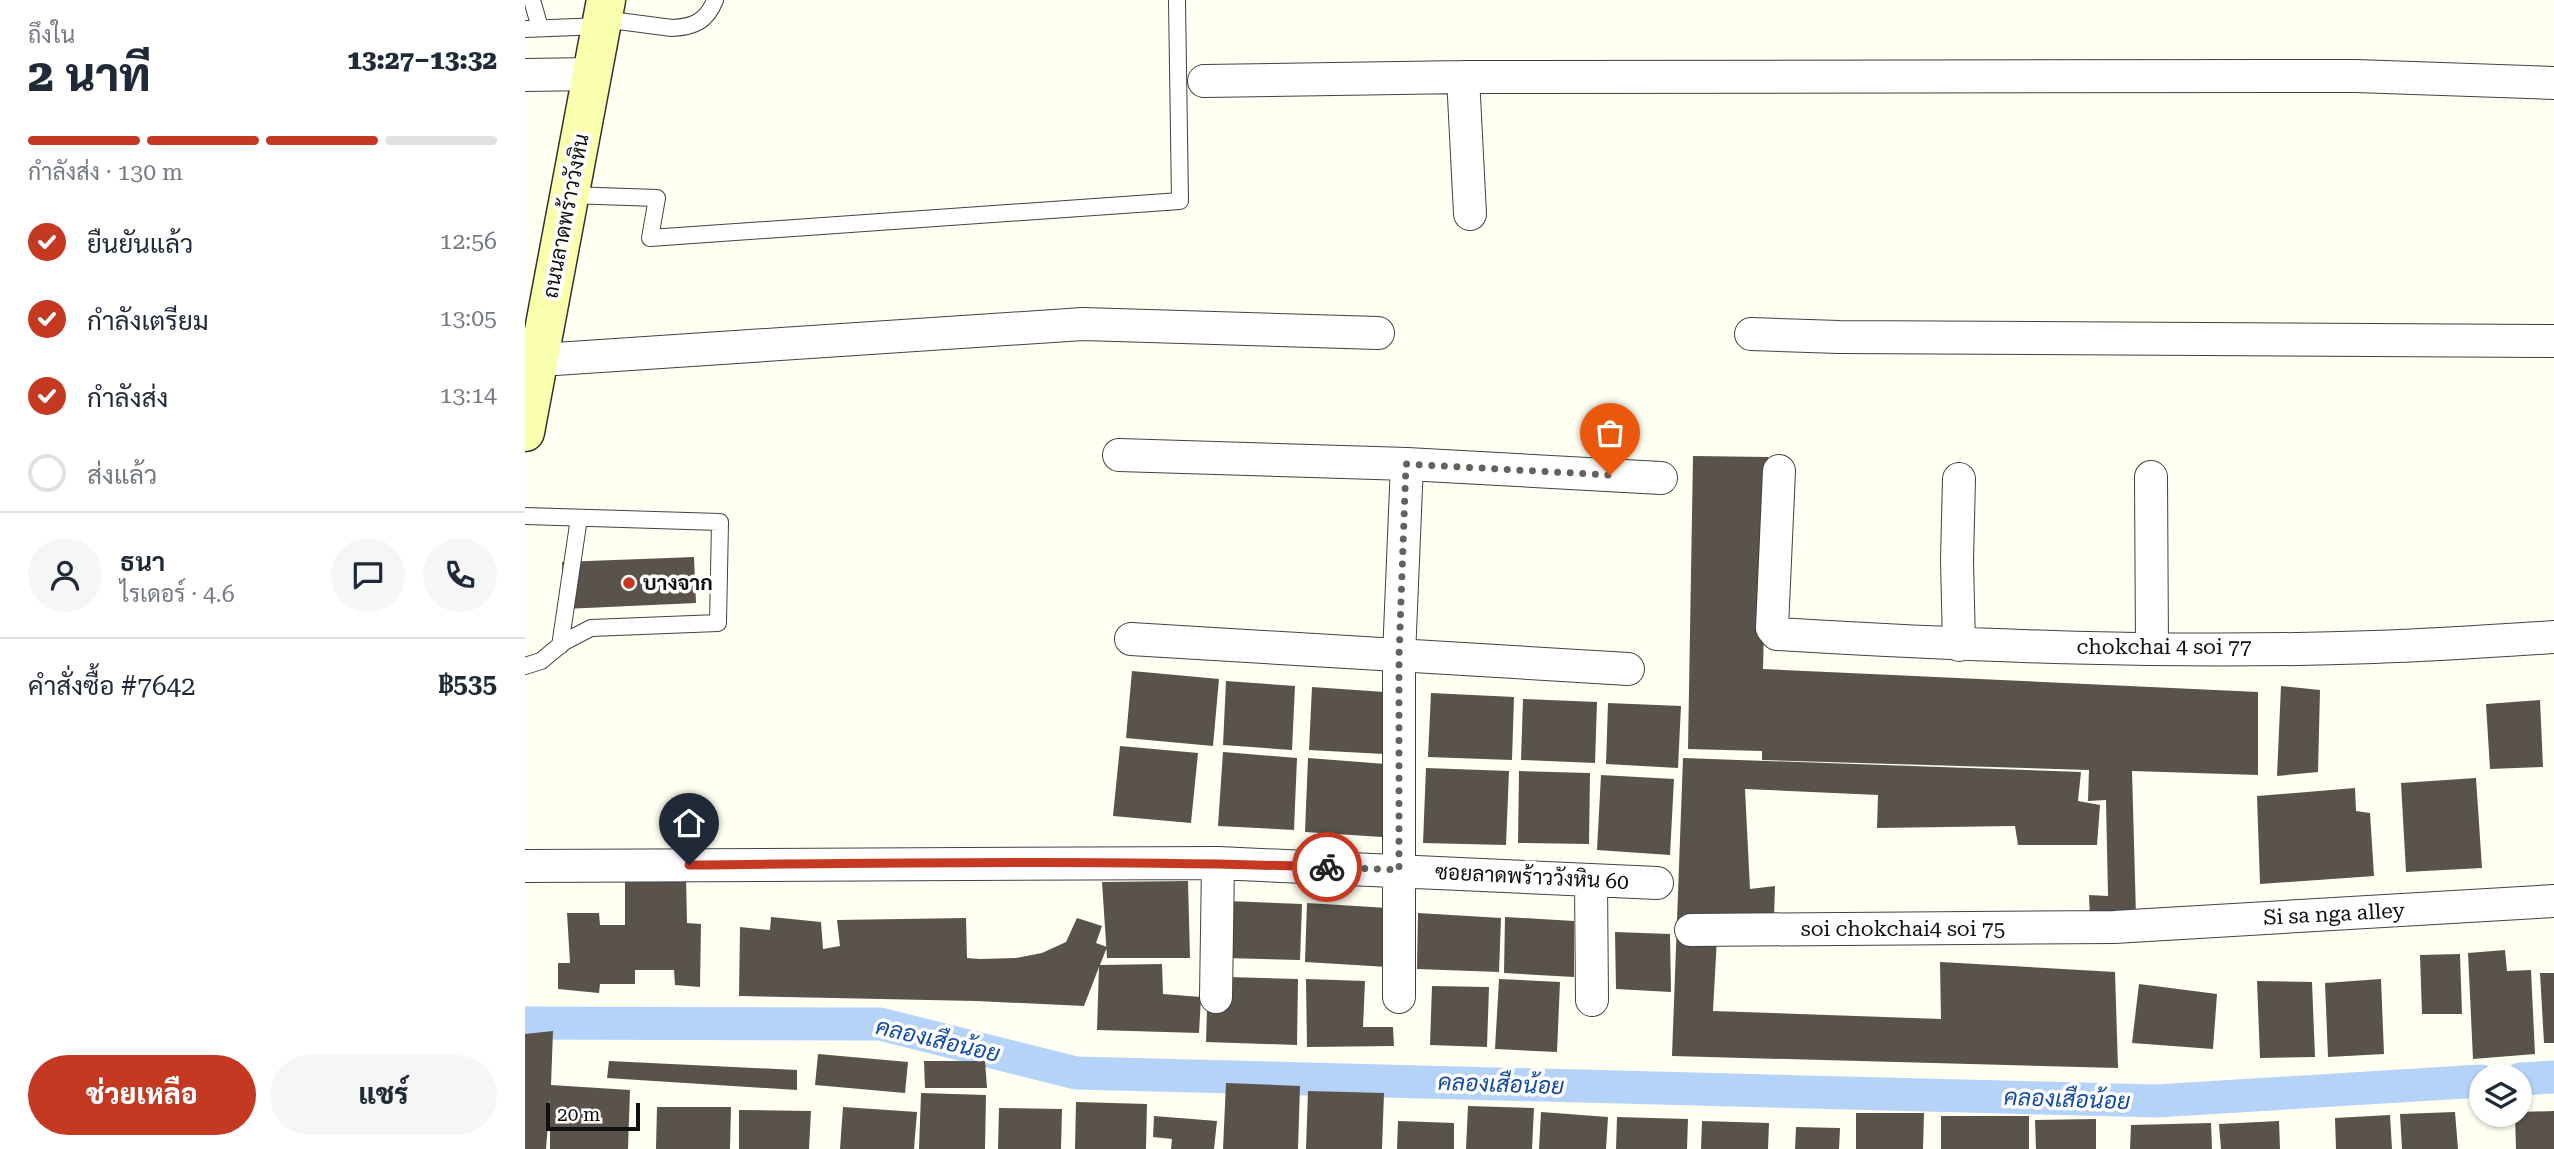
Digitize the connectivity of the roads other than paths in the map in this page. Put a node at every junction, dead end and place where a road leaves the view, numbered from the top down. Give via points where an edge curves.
1 (532, 0) edge
2 (715, 0) edge
3 (1177, 0) edge
4 (603, 15) edge
5 (532, 29) edge
6 (592, 74) junction
7 (525, 75) edge
8 (1463, 77) junction
9 (1204, 81) dead end
10 (2554, 83) edge
11 (569, 195) junction
12 (1470, 214) dead end
13 (1378, 333) dead end
14 (1751, 334) dead end
15 (2554, 341) edge
16 (532, 360) edge
17 (525, 432) edge
18 (1119, 455) dead end
19 (1406, 464) junction
20 (1779, 471) dead end
21 (2151, 477) dead end
22 (1661, 478) dead end
23 (1959, 479) dead end
24 (525, 516) edge
25 (579, 518) junction
26 (2554, 637) edge
27 (1131, 639) dead end
28 (1959, 645) junction
29 (560, 646) junction
30 (2152, 648) junction
31 (1399, 656) junction
32 (525, 666) edge
33 (1628, 670) dead end
34 (1218, 863) junction
35 (525, 866) edge
36 (1399, 870) junction
37 (1591, 881) junction
38 (1657, 883) dead end
39 (2554, 901) edge
40 (2114, 927) joint
41 (1691, 930) dead end
42 (1216, 997) dead end
43 (1399, 997) dead end
44 (1591, 1000) dead end

1 - 5 lane
2 - 4 lane via 709,14 682,28
3 - 11 lane via 1180,201 650,238 657,198
4 - 5 lane
4 - 6 main road, ถนนลาดพร้าววังหิน
6 - 7 street
6 - 11 main road, ถนนลาดพร้าววังหิน
8 - 9 street
8 - 10 street via 2356,76
8 - 12 street
11 - 16 main road, ถนนลาดพร้าววังหิน
13 - 16 street via 1083,324
14 - 15 street
16 - 17 main road, ถนนลาดพร้าววังหิน
18 - 19 street
19 - 22 street
19 - 31 street
20 - 28 street, chokchai 4 soi 77 via 1774,633
21 - 30 street
23 - 28 street
24 - 25 lane
25 - 29 lane
25 - 29 lane via 720,522 718,623 591,628
26 - 30 street, chokchai 4 soi 77 via 2373,647
27 - 31 street
28 - 30 street, chokchai 4 soi 77
29 - 32 lane via 541,661
31 - 33 street
31 - 36 street
34 - 35 street, ซอยลาดพร้าววังหิน 60
34 - 36 street, ซอยลาดพร้าววังหิน 60
34 - 42 street
36 - 37 street, ซอยลาดพร้าววังหิน 60
36 - 43 street
37 - 38 street, ซอยลาดพร้าววังหิน 60
37 - 44 street
39 - 40 street, Si sa nga alley
40 - 41 street, soi chokchai4 soi 75

